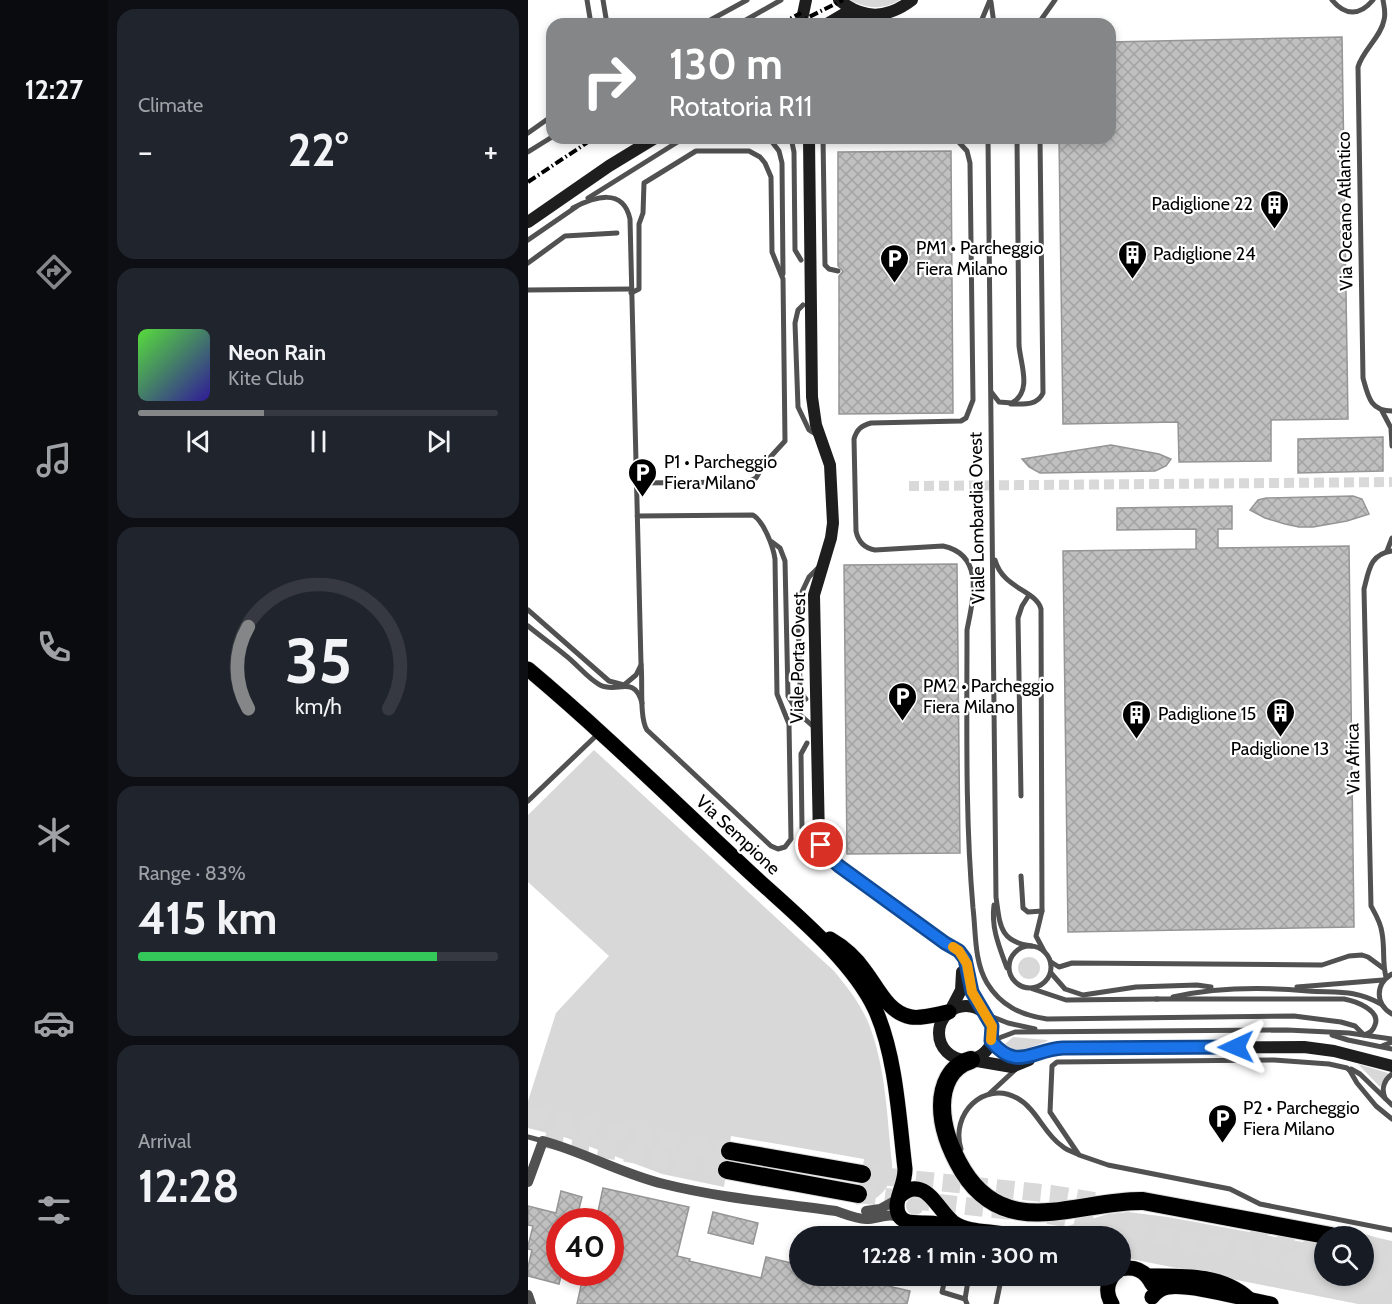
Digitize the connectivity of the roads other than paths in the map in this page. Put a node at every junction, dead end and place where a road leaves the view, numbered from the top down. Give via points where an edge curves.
1 (587, 0) edge
2 (603, 0) edge
3 (747, 0) edge
4 (781, 0) edge
5 (806, 0) edge
6 (839, 0) edge
7 (912, 0) edge
8 (1055, 0) edge
9 (1332, 0) edge
10 (1373, 0) edge
11 (1383, 0) edge
12 (859, 12) junction
13 (590, 18) edge
14 (606, 18) edge
15 (714, 18) edge
16 (750, 18) edge
17 (802, 18) edge
18 (837, 18) edge
19 (866, 18) edge
20 (900, 18) edge
21 (982, 18) edge
22 (993, 18) edge
23 (1042, 18) edge
24 (546, 120) edge
25 (528, 133) edge
26 (546, 141) edge
27 (645, 144) edge
28 (673, 144) edge
29 (675, 144) edge
30 (774, 144) edge
31 (792, 144) edge
32 (809, 144) edge
33 (823, 144) edge
34 (961, 144) edge
35 (988, 144) edge
36 (1017, 144) edge
37 (1040, 144) edge
38 (668, 147) junction
39 (528, 152) edge
40 (573, 208) junction
41 (528, 222) edge
42 (617, 233) dead end
43 (528, 240) edge
44 (801, 260) dead end
45 (528, 263) edge
46 (838, 271) dead end
47 (783, 279) junction
48 (528, 290) edge
49 (631, 291) junction
50 (803, 305) dead end
51 (990, 390) junction
52 (1008, 404) junction
53 (1382, 411) junction
54 (1392, 411) edge
55 (820, 437) junction
56 (1392, 446) edge
57 (636, 483) junction
58 (637, 516) junction
59 (1392, 538) edge
60 (771, 541) junction
61 (1390, 551) edge
62 (993, 553) junction
63 (823, 563) junction
64 (1029, 595) junction
65 (528, 610) edge
66 (528, 626) edge
67 (641, 664) junction
68 (528, 669) edge
69 (624, 685) junction
70 (806, 699) dead end
71 (642, 705) junction
72 (816, 729) junction
73 (600, 732) junction
74 (807, 743) dead end
75 (1021, 796) dead end
76 (528, 801) edge
77 (839, 866) junction
78 (1021, 876) dead end
79 (996, 897) junction
80 (1042, 911) junction
81 (800, 920) junction
82 (945, 943) junction
83 (1032, 946) junction
84 (1044, 951) junction
85 (1051, 962) junction
86 (1383, 968) junction
87 (1051, 973) junction
88 (1010, 975) junction
89 (1387, 977) edge
90 (1289, 988) junction
91 (1034, 989) junction
92 (1218, 989) junction
93 (1156, 999) junction
94 (1381, 1004) junction
95 (949, 1012) junction
96 (985, 1014) junction
97 (1392, 1014) edge
98 (1045, 1032) junction
99 (1325, 1032) junction
100 (1364, 1035) junction
101 (1392, 1040) edge
102 (991, 1041) junction
103 (1377, 1046) junction
104 (1392, 1049) edge
105 (1042, 1052) junction
106 (971, 1060) junction
107 (1023, 1064) junction
108 (1392, 1066) edge
109 (1347, 1068) junction
110 (1392, 1074) edge
111 (982, 1098) junction
112 (1386, 1100) junction
113 (1392, 1106) edge
114 (1392, 1119) edge
115 (900, 1125) junction
116 (528, 1137) edge
117 (543, 1141) junction
118 (730, 1151) tunnel mouth
119 (1079, 1155) junction
120 (965, 1159) dead end
121 (727, 1170) tunnel mouth
122 (862, 1174) tunnel mouth
123 (528, 1182) edge
124 (858, 1194) tunnel mouth
125 (927, 1194) junction
126 (899, 1198) junction
127 (1012, 1201) dead end
128 (1079, 1208) junction
129 (836, 1211) junction
130 (907, 1225) edge
131 (939, 1226) edge
132 (960, 1226) edge
133 (1392, 1230) edge
134 (1314, 1233) edge
135 (1131, 1268) edge
136 (1148, 1276) junction
137 (943, 1286) edge
138 (968, 1286) edge
139 (1000, 1286) edge
140 (1109, 1286) edge
141 (528, 1294) edge
142 (1150, 1300) edge
143 (966, 1301) edge
144 (1251, 1302) edge
145 (531, 1304) edge
146 (996, 1304) edge
147 (1112, 1304) edge
148 (1271, 1304) edge

1 - 13 lane
2 - 14 lane
3 - 15 lane
4 - 16 lane
5 - 17 street
6 - 12 street
7 - 12 street via 884,14
7 - 20 street
8 - 23 lane
9 - 10 lane via 1341,10 1352,12 1364,9
11 - 53 lane, Via Oceano Atlantico via 1383,25 1358,67 1363,378 1368,396 1375,408
12 - 18 street
12 - 19 street
21 - 22 lane via 990,0
24 - 25 lane
26 - 39 lane
27 - 41 street
28 - 38 lane
29 - 38 lane
30 - 47 lane via 782,163
31 - 44 lane via 795,250
32 - 55 street, Viale Porta Ovest via 812,397
33 - 46 lane via 825,265
34 - 100 lane via 970,163 973,400 961,421 871,423 856,431 856,531 868,548 943,546 964,555 970,564 973,585 967,630 969,856 977,952 983,974 1002,1001 1017,1012 1034,1017 1294,1016 1341,1022 1355,1026
35 - 51 lane, Viale Lombardia Ovest
36 - 52 lane via 1019,345 1024,372 1018,398
37 - 52 lane via 1043,393 1033,403
38 - 40 lane
40 - 43 lane
40 - 49 lane via 608,197 626,207
42 - 45 lane via 565,236
47 - 49 lane via 772,252 771,177 762,159 743,150 696,151 644,183 639,224 639,289
47 - 57 lane via 783,445 756,478 748,482
48 - 49 lane
49 - 57 lane
50 - 55 lane via 795,322 798,407 809,430
51 - 52 lane via 999,402
51 - 62 lane, Viale Lombardia Ovest
53 - 54 lane
53 - 56 lane, Via Oceano Atlantico via 1391,428
55 - 63 street, Viale Porta Ovest via 830,465 833,523
57 - 58 lane
58 - 60 lane via 748,514 760,520
58 - 67 lane
59 - 61 lane
60 - 71 lane via 775,559 777,694 789,724 788,845 778,849 771,846 647,729
60 - 72 lane via 780,548 785,561 788,696 798,713
61 - 86 lane, Via Africa via 1381,552 1374,560 1364,589 1371,906 1383,936
62 - 64 lane via 1004,578
62 - 79 lane, Viale Lombardia Ovest
63 - 70 lane via 803,586 798,607 800,685
63 - 72 street, Viale Porta Ovest via 814,596
64 - 75 lane via 1018,618
64 - 80 lane via 1036,598 1041,609
65 - 69 lane via 606,679
66 - 69 lane via 599,685
67 - 69 lane via 636,675
67 - 71 lane
68 - 73 main road, Via Sempione
69 - 71 lane via 636,691
72 - 77 street, Viale Porta Ovest via 819,839 824,851
73 - 76 lane
73 - 81 main road, Via Sempione
74 - 77 lane via 801,754 802,828 812,846
77 - 82 street, Viale Porta Ovest
78 - 80 lane via 1023,908 1028,912
79 - 83 lane, Viale Lombardia Ovest via 1005,934 1014,942
79 - 88 lane, Viale Lombardia Ovest via 994,932
80 - 84 lane via 1036,936
81 - 95 main road via 850,954 885,1001 900,1013 915,1018
81 - 115 main road, Via Sempione via 849,969 876,1011 889,1051
82 - 95 street, Viale Porta Ovest via 960,963 963,979 959,997
82 - 96 street, Viale Porta Ovest via 965,959 972,992
83 - 84 lane
83 - 88 lane via 1019,949 1012,956
84 - 85 lane
85 - 86 lane via 1059,967 1072,963 1322,965 1356,955 1368,957
85 - 87 lane
86 - 89 lane, Via Africa
87 - 91 lane via 1045,983
87 - 92 lane via 1065,989 1083,995 1136,987 1197,985
88 - 91 lane via 1019,986
89 - 90 lane
89 - 94 lane via 1378,992
90 - 92 lane
90 - 94 lane via 1348,992
91 - 93 lane via 1066,1000
92 - 93 lane
93 - 100 lane via 1344,999 1358,1003 1376,1017 1373,1030
94 - 97 lane
95 - 96 street via 966,1006
95 - 106 street via 940,1025 940,1042 951,1055
96 - 98 lane
96 - 102 street via 992,1026
98 - 99 lane
98 - 102 lane via 1015,1032
99 - 100 lane
99 - 103 lane
100 - 101 lane
101 - 103 lane
102 - 105 street via 1001,1052 1016,1058
102 - 106 street via 984,1053
103 - 104 lane
105 - 107 street
105 - 108 street via 1063,1048 1304,1047
106 - 107 street via 1012,1067
106 - 128 highway via 951,1072 942,1103 949,1142 971,1183 992,1201 1021,1212
107 - 111 lane
109 - 112 lane via 1360,1074
109 - 114 lane via 1376,1106
109 - 119 lane via 1301,1060 1055,1062 1050,1112
110 - 112 lane via 1384,1084
111 - 119 lane via 1003,1094 1021,1100 1061,1146
111 - 120 lane via 969,1106 962,1117 958,1138
112 - 113 lane
115 - 125 main road, Via Sempione via 914,1174
115 - 126 main road, Via Sempione via 905,1177
116 - 117 lane
117 - 123 street
117 - 129 street via 663,1184
118 - 122 highway
119 - 133 lane via 1230,1189 1260,1204
121 - 124 highway
125 - 126 main road via 909,1190
125 - 130 main road via 931,1213 923,1222
125 - 132 main road, Via Sempione
126 - 129 street via 876,1210
126 - 130 main road, Via Sempione via 897,1207
127 - 128 lane via 1033,1207
128 - 134 highway via 1143,1201
129 - 130 street via 860,1218 891,1215
130 - 131 main road
135 - 136 main road
136 - 142 main road via 1152,1282
136 - 144 main road via 1216,1281 1237,1287
137 - 143 lane via 942,1292
138 - 143 lane
139 - 146 lane
140 - 147 main road via 1107,1295
141 - 145 street
142 - 144 main road via 1161,1288 1168,1287
144 - 148 main road

